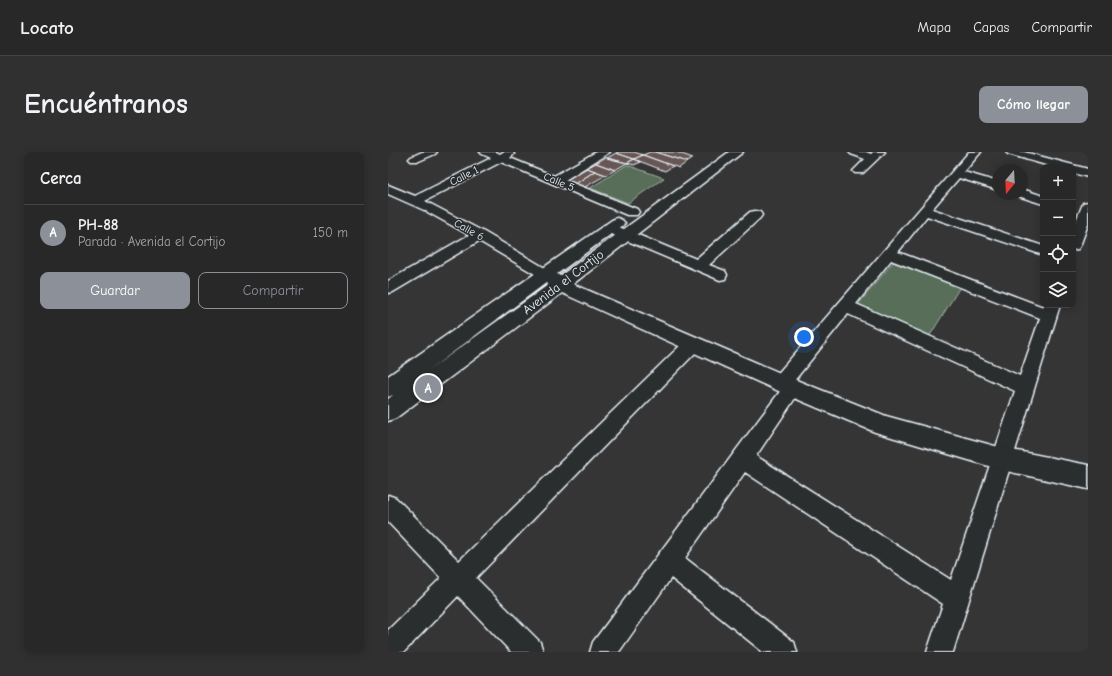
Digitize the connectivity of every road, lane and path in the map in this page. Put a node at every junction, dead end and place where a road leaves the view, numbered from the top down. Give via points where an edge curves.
1 (431, 152) edge
2 (486, 152) edge
3 (513, 152) edge
4 (604, 152) edge
5 (716, 152) edge
6 (737, 152) edge
7 (855, 152) edge
8 (975, 152) edge
9 (1012, 152) edge
10 (876, 155) edge
11 (500, 158) junction
12 (415, 159) dead end
13 (1055, 164) edge
14 (1076, 170) edge
15 (859, 171) dead end
16 (956, 173) junction
17 (1088, 173) edge
18 (556, 180) junction
19 (672, 183) dead end
20 (992, 184) edge
21 (389, 190) edge
22 (1028, 195) edge
23 (1040, 199) edge
24 (415, 201) junction
25 (644, 203) dead end
26 (1082, 209) edge
27 (924, 211) junction
28 (632, 212) junction
29 (755, 215) dead end
30 (610, 228) junction
31 (479, 235) junction
32 (625, 235) junction
33 (1075, 236) edge
34 (1040, 250) edge
35 (888, 254) junction
36 (698, 266) junction
37 (720, 275) dead end
38 (553, 280) junction
39 (388, 288) edge
40 (845, 306) junction
41 (1050, 310) edge
42 (693, 344) junction
43 (787, 385) junction
44 (388, 388) edge
45 (1025, 388) junction
46 (388, 411) edge
47 (743, 459) junction
48 (1002, 459) junction
49 (1088, 477) edge
50 (388, 506) edge
51 (669, 561) junction
52 (458, 578) junction
53 (957, 598) junction
54 (388, 649) edge
55 (530, 652) edge
56 (603, 652) edge
57 (784, 652) edge
58 (940, 652) edge

1 - 12 street
2 - 11 street, Calle 5
3 - 11 street, Calle 1
4 - 18 street
5 - 19 street
6 - 32 street, Avenida el Cortijo
7 - 10 street
8 - 16 street
9 - 13 street
10 - 15 street
11 - 18 street, Calle 5
11 - 24 street, Calle 1
14 - 17 street
16 - 20 street
16 - 27 street
18 - 28 street, Calle 5
21 - 24 street, Calle 6
22 - 23 street
24 - 31 street, Calle 6
25 - 28 street, Avenida el Cortijo
26 - 33 street
27 - 34 street
27 - 35 street
28 - 30 street, Avenida el Cortijo
29 - 36 street
30 - 32 street
30 - 38 street, Avenida el Cortijo
31 - 38 street, Calle 6
31 - 39 street
32 - 36 street
32 - 38 street, Avenida el Cortijo
35 - 40 street
35 - 41 street
36 - 37 street
38 - 42 street
38 - 44 street
38 - 46 street, Avenida el Cortijo
40 - 43 street
40 - 45 street
41 - 45 street
42 - 43 street
42 - 52 street
43 - 47 street
43 - 48 street via 883,425
45 - 48 street
47 - 51 street
47 - 53 street
48 - 49 street
48 - 53 street
50 - 52 street
51 - 56 street
51 - 57 street
52 - 54 street
52 - 55 street
53 - 58 street

